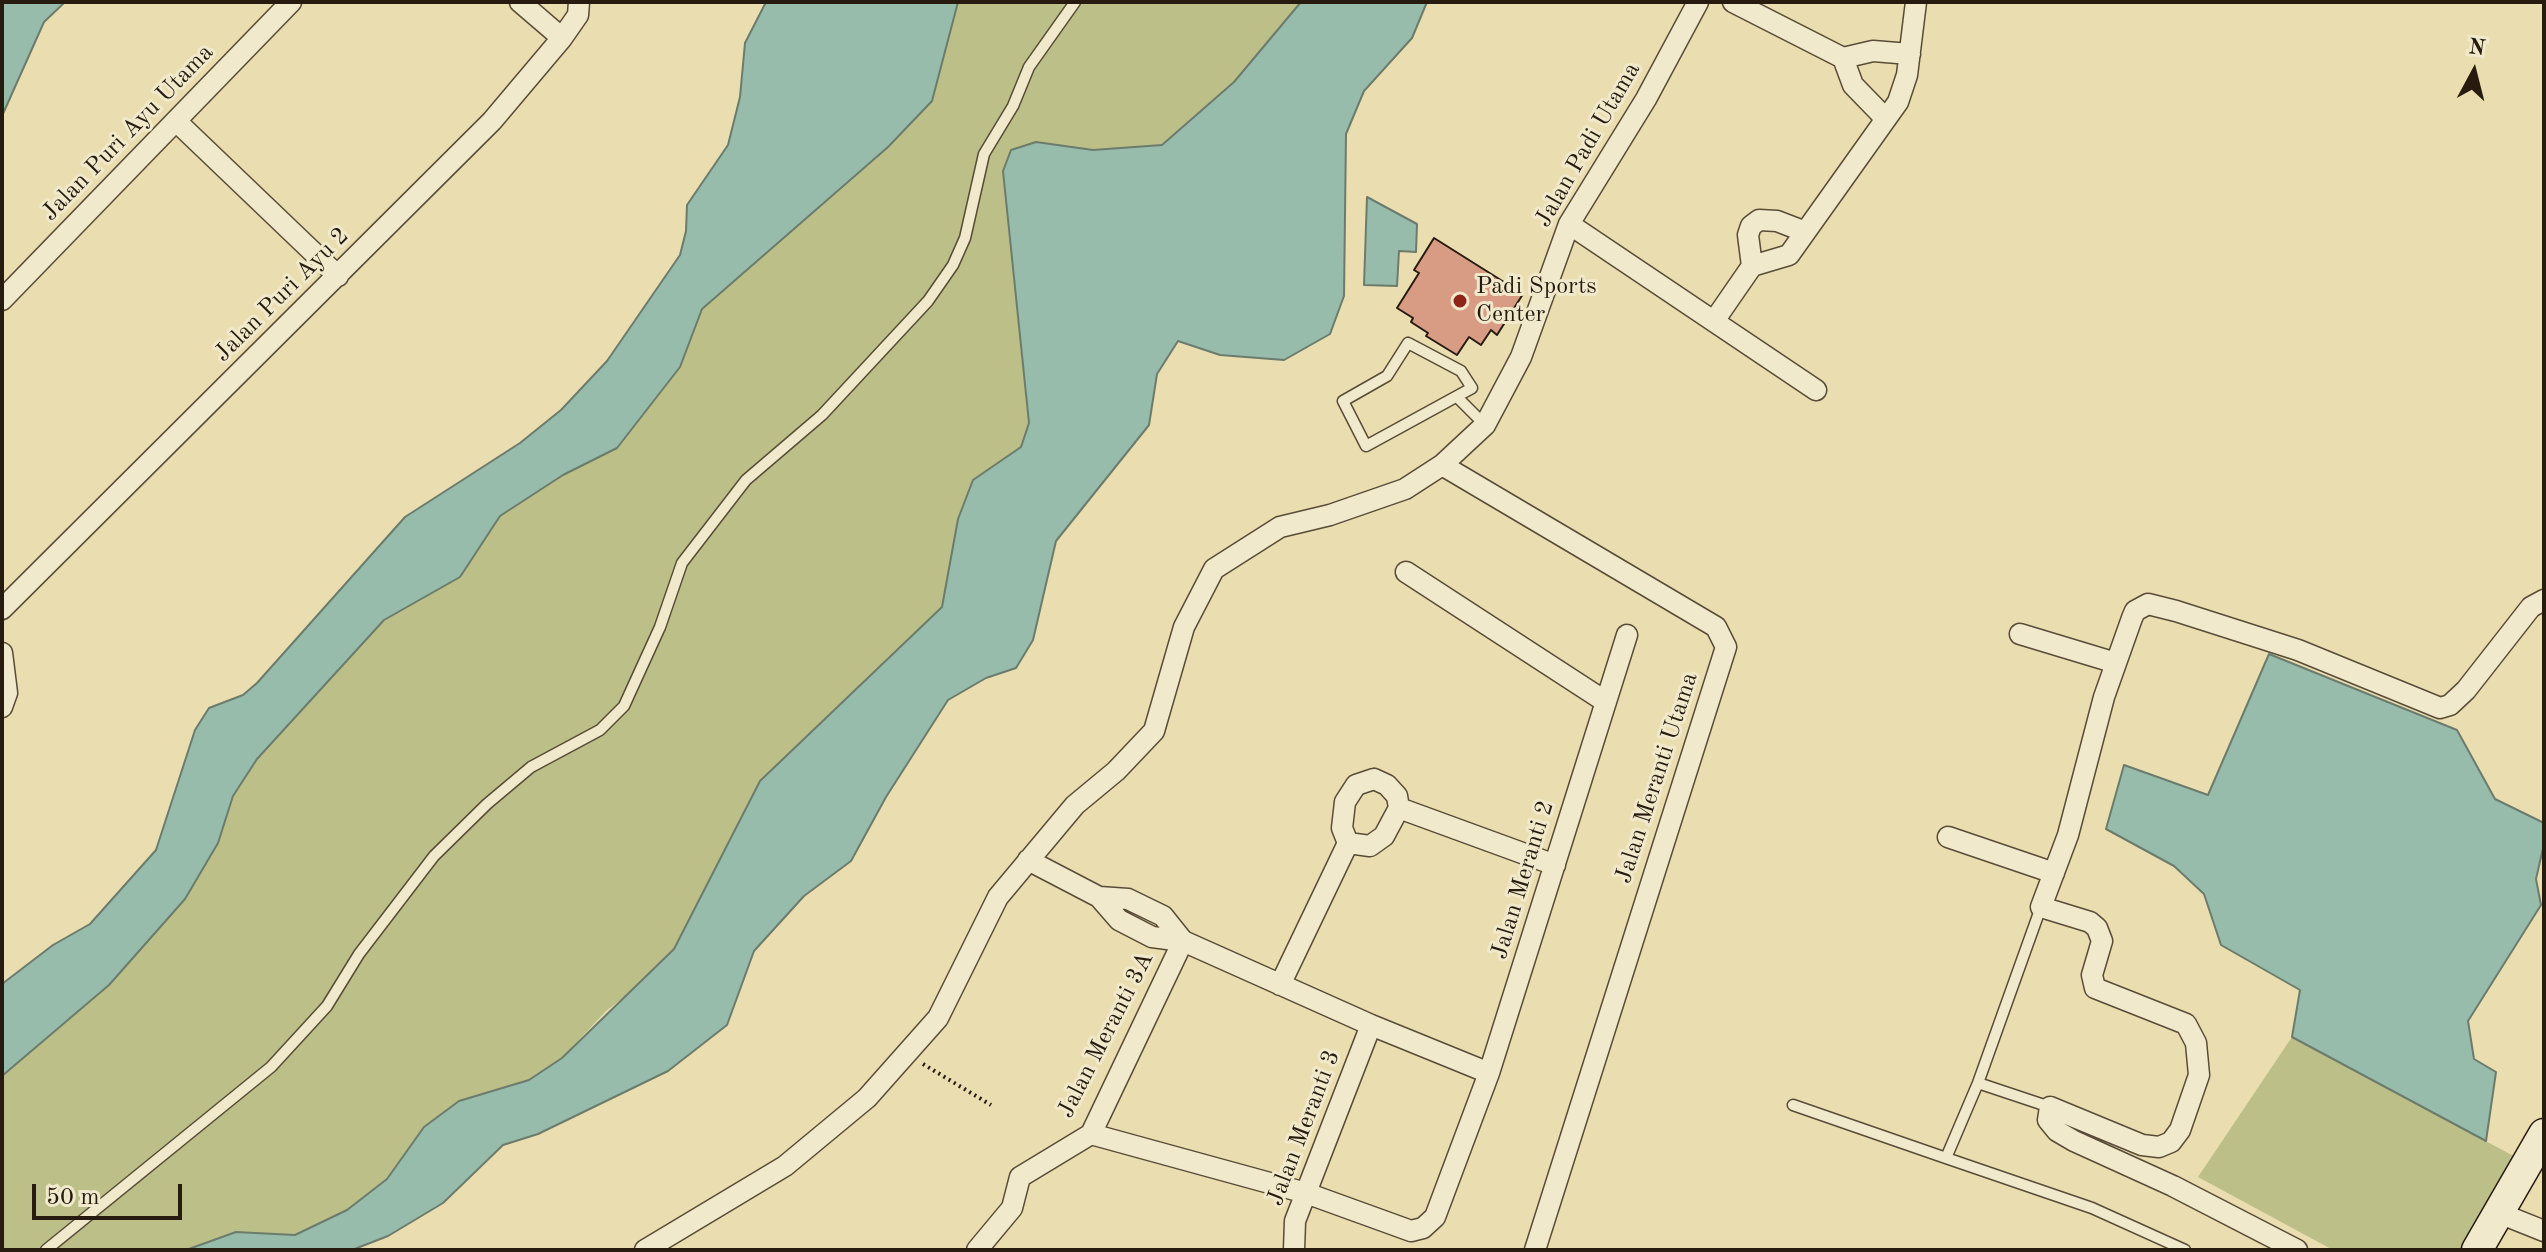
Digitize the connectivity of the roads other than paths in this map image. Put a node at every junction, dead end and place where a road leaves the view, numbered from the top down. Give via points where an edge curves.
1 (291, 2) edge
2 (520, 2) edge
3 (579, 2) edge
4 (1075, 2) edge
5 (1698, 2) edge
6 (1733, 2) edge
7 (1916, 2) edge
8 (562, 38) junction
9 (1910, 54) junction
10 (1843, 58) junction
11 (1885, 118) junction
12 (176, 121) junction
13 (1569, 224) junction
14 (1803, 231) junction
15 (1752, 266) junction
16 (338, 276) junction
17 (2, 300) edge
18 (1714, 321) junction
19 (1816, 390) dead end
20 (1458, 398) junction
21 (1485, 425) junction
22 (1442, 465) junction
23 (1406, 572) dead end
24 (2544, 600) edge
25 (2, 609) edge
26 (2020, 634) dead end
27 (1627, 635) dead end
28 (2, 653) edge
29 (2116, 663) junction
30 (1606, 702) junction
31 (2, 707) edge
32 (1399, 808) junction
33 (1948, 837) dead end
34 (1348, 843) junction
35 (1028, 860) junction
36 (1555, 865) junction
37 (2054, 873) junction
38 (2041, 907) junction
39 (1183, 941) junction
40 (1280, 985) junction
41 (1371, 1025) junction
42 (1489, 1073) junction
43 (1978, 1083) junction
44 (1793, 1105) dead end
45 (2050, 1107) junction
46 (1091, 1134) junction
47 (2540, 1151) edge
48 (1946, 1158) junction
49 (1306, 1193) junction
50 (2499, 1213) junction
51 (2544, 1231) edge
52 (46, 1250) edge
53 (645, 1250) edge
54 (977, 1250) edge
55 (1294, 1250) edge
56 (1535, 1250) edge
57 (2185, 1250) edge
58 (2297, 1250) edge
59 (2477, 1250) edge

1 - 12 street, Jalan Puri Ayu Utama
2 - 8 street
3 - 8 street, Jalan Puri Ayu 2 via 578,15
4 - 52 lane via 1029,67 984,154 965,238 953,265 928,301 822,415 746,480 682,563 624,706 600,730 531,767 487,804 434,856 359,954 327,1006 271,1067
5 - 13 street, Jalan Padi Utama
6 - 10 street
7 - 9 street
8 - 16 street, Jalan Puri Ayu 2 via 492,121
9 - 10 street via 1873,51
9 - 11 street via 1898,102
10 - 11 street via 1853,85
11 - 14 street
12 - 16 street
12 - 17 street, Jalan Puri Ayu Utama
13 - 18 street
13 - 21 street, Jalan Padi Utama via 1521,357
14 - 15 street via 1789,255
14 - 15 street via 1759,220 1748,235
15 - 18 street
16 - 25 street, Jalan Puri Ayu 2
18 - 19 street
20 - 20 lane via 1366,446 1343,401 1387,376 1408,343 1461,371 1472,388
20 - 21 lane
21 - 22 street, Jalan Padi Utama
22 - 35 street, Jalan Padi Utama via 1373,502 1280,527 1214,569 1184,627 1154,731 1075,805
22 - 56 street, Jalan Meranti Utama via 1716,627 1726,647
23 - 30 street
24 - 29 street via 2531,607 2466,690 2440,708 2298,650 2148,604 2135,611
26 - 29 street
27 - 30 street, Jalan Meranti 2
28 - 31 street via 7,693
29 - 37 street
30 - 36 street, Jalan Meranti 2
32 - 34 street via 1384,836 1370,846
32 - 34 street via 1387,785 1374,779 1356,785 1345,802 1342,828
32 - 36 street
33 - 37 street
34 - 40 street
35 - 39 street via 1099,897 1119,920 1152,937
35 - 53 street, Jalan Padi Utama via 998,897 938,1018 867,1098 785,1166
36 - 42 street, Jalan Meranti 2
37 - 38 street
38 - 43 lane
38 - 45 street via 2097,928 2102,941 2092,975 2095,988 2178,1018 2192,1032 2199,1075 2189,1110 2171,1142 2159,1147
39 - 40 street
39 - 46 street, Jalan Meranti 3A
40 - 41 street
41 - 42 street
41 - 49 street, Jalan Meranti 3
42 - 49 street, Jalan Meranti 2 via 1435,1217 1423,1228 1411,1231
43 - 45 lane
43 - 48 lane
44 - 48 lane
45 - 58 street via 2052,1126 2074,1141
46 - 49 street, Jalan Meranti 2
46 - 54 street, Jalan Meranti 3A via 1020,1177 1012,1208
47 - 50 main road
48 - 57 lane via 2092,1208
49 - 55 street, Jalan Meranti 3 via 1295,1221
50 - 51 street
50 - 59 main road

